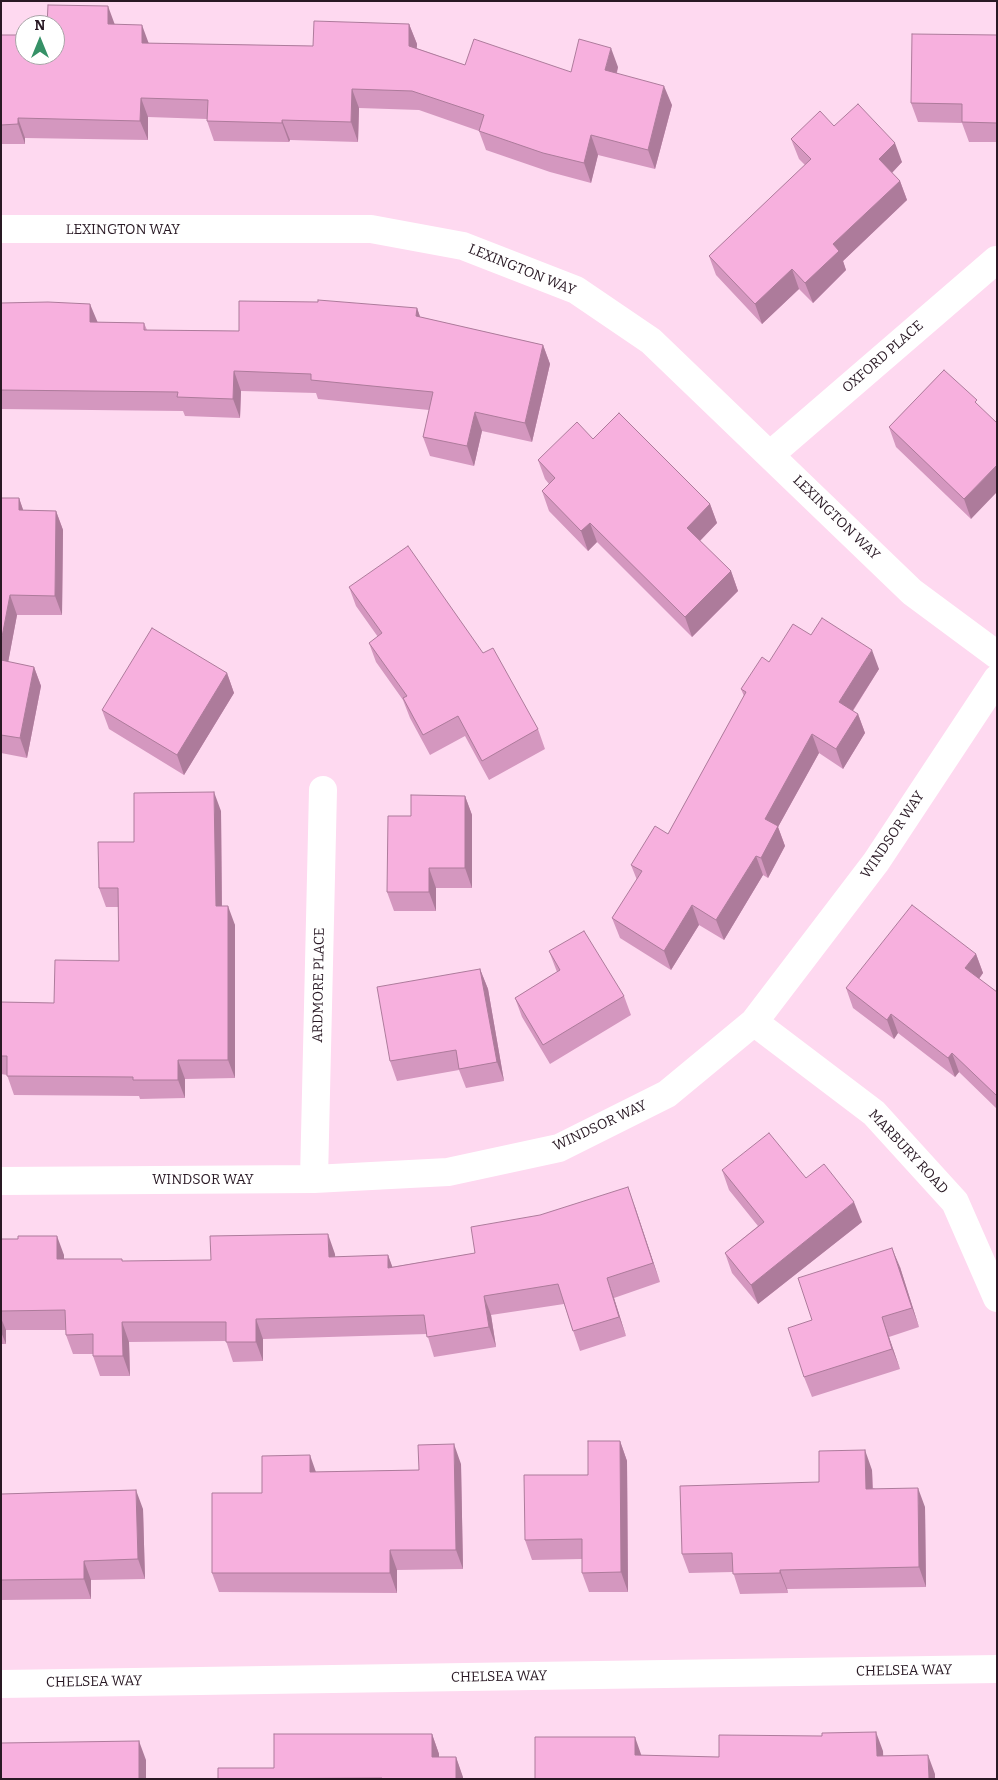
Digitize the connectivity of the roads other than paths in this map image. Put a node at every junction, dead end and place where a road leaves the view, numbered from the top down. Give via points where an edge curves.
1 (1, 229) edge
2 (996, 260) edge
3 (771, 454) junction
4 (997, 655) edge
5 (997, 680) edge
6 (323, 790) dead end
7 (754, 1022) junction
8 (314, 1179) junction
9 (1, 1181) edge
10 (997, 1298) edge
11 (997, 1669) edge
12 (1, 1684) edge

1 - 3 street, LEXINGTON WAY via 371,229 463,246 576,290 651,341
2 - 3 street, OXFORD PLACE
3 - 4 street, LEXINGTON WAY via 912,592
5 - 7 street, WINDSOR WAY via 876,862
6 - 8 street, ARDMORE PLACE
7 - 8 street, WINDSOR WAY via 667,1094 559,1148 448,1172
7 - 10 street, MARBURY ROAD via 874,1113 955,1202
8 - 9 street, WINDSOR WAY
11 - 12 street, CHELSEA WAY

